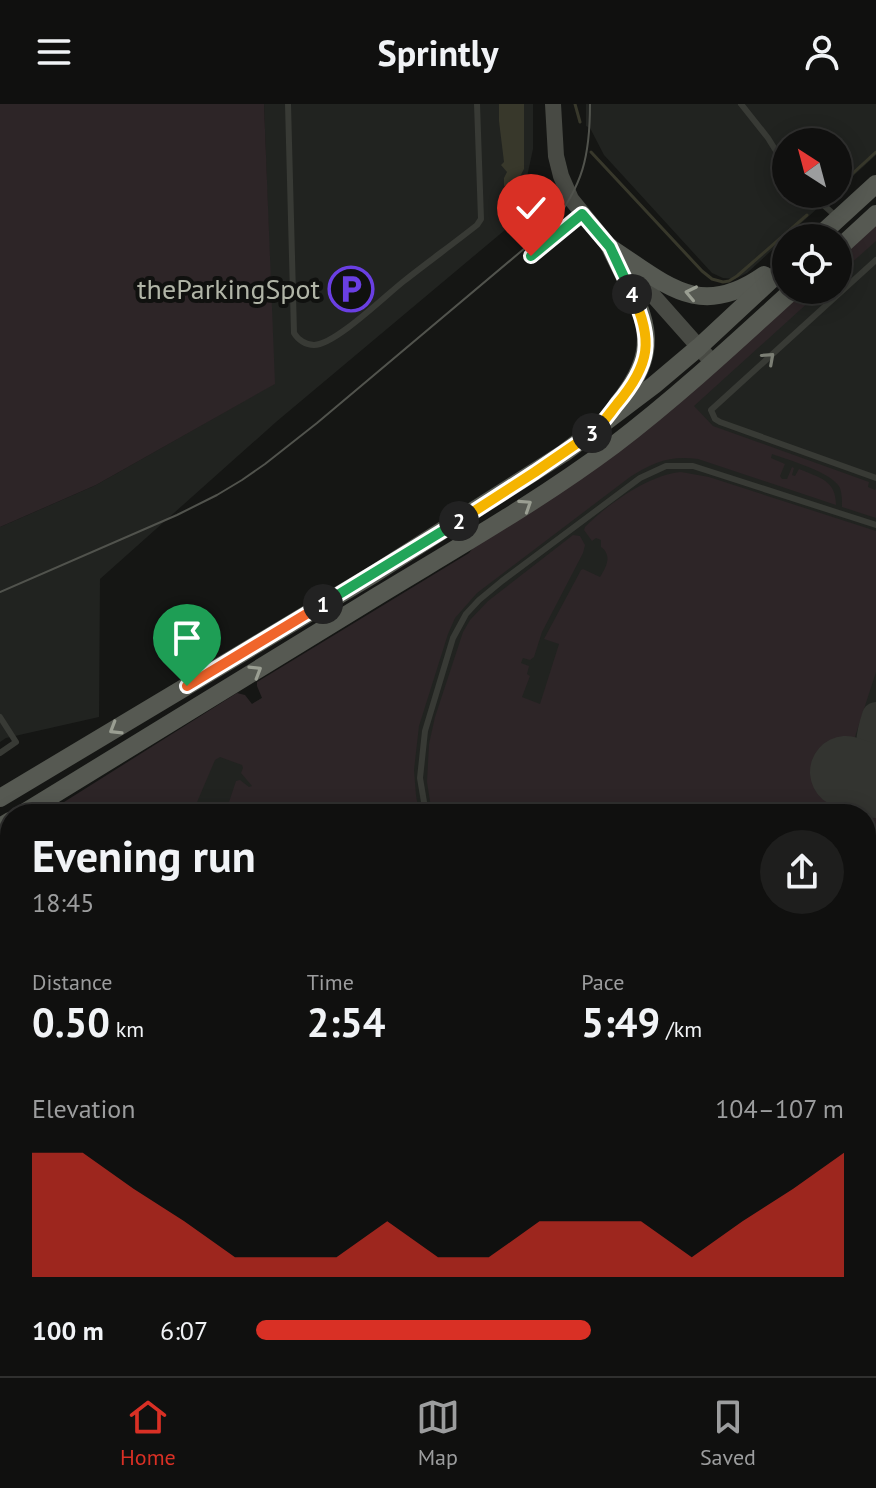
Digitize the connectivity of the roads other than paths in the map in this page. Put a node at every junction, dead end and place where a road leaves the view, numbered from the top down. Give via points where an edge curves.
1 (288, 104) edge
2 (477, 104) edge
3 (553, 104) edge
4 (741, 104) edge
5 (772, 144) edge
6 (876, 184) edge
7 (827, 208) edge
8 (582, 214) junction
9 (876, 214) edge
10 (838, 218) junction
11 (832, 224) edge
12 (852, 236) edge
13 (610, 247) junction
14 (531, 256) dead end
15 (876, 260) edge
16 (772, 268) edge
17 (772, 279) edge
18 (778, 304) edge
19 (699, 347) junction
20 (713, 363) junction
21 (597, 430) junction
22 (876, 478) edge
23 (876, 525) edge
24 (0, 717) edge
25 (0, 753) edge
26 (0, 798) edge
27 (38, 804) edge
28 (424, 804) edge

1 - 2 lane via 294,333 313,345 352,324 477,225
3 - 8 main road via 561,176
4 - 5 lane
6 - 10 main road
7 - 10 lane
8 - 13 main road
8 - 14 lane
9 - 12 main road
10 - 11 main road
16 -> 13 main road via 725,295 691,295
13 - 19 main road
13 - 21 main road via 643,316 646,342 635,380
22 -> 15 lane via 720,422 711,410
17 - 19 main road
18 - 20 main road
19 - 20 main road
19 - 21 main road
27 -> 20 main road via 523,507 613,446
21 -> 26 main road via 374,574
23 - 28 lane via 693,466 666,466 640,478 494,587 466,614 453,638 425,731 420,778
24 - 25 lane via 16,742

